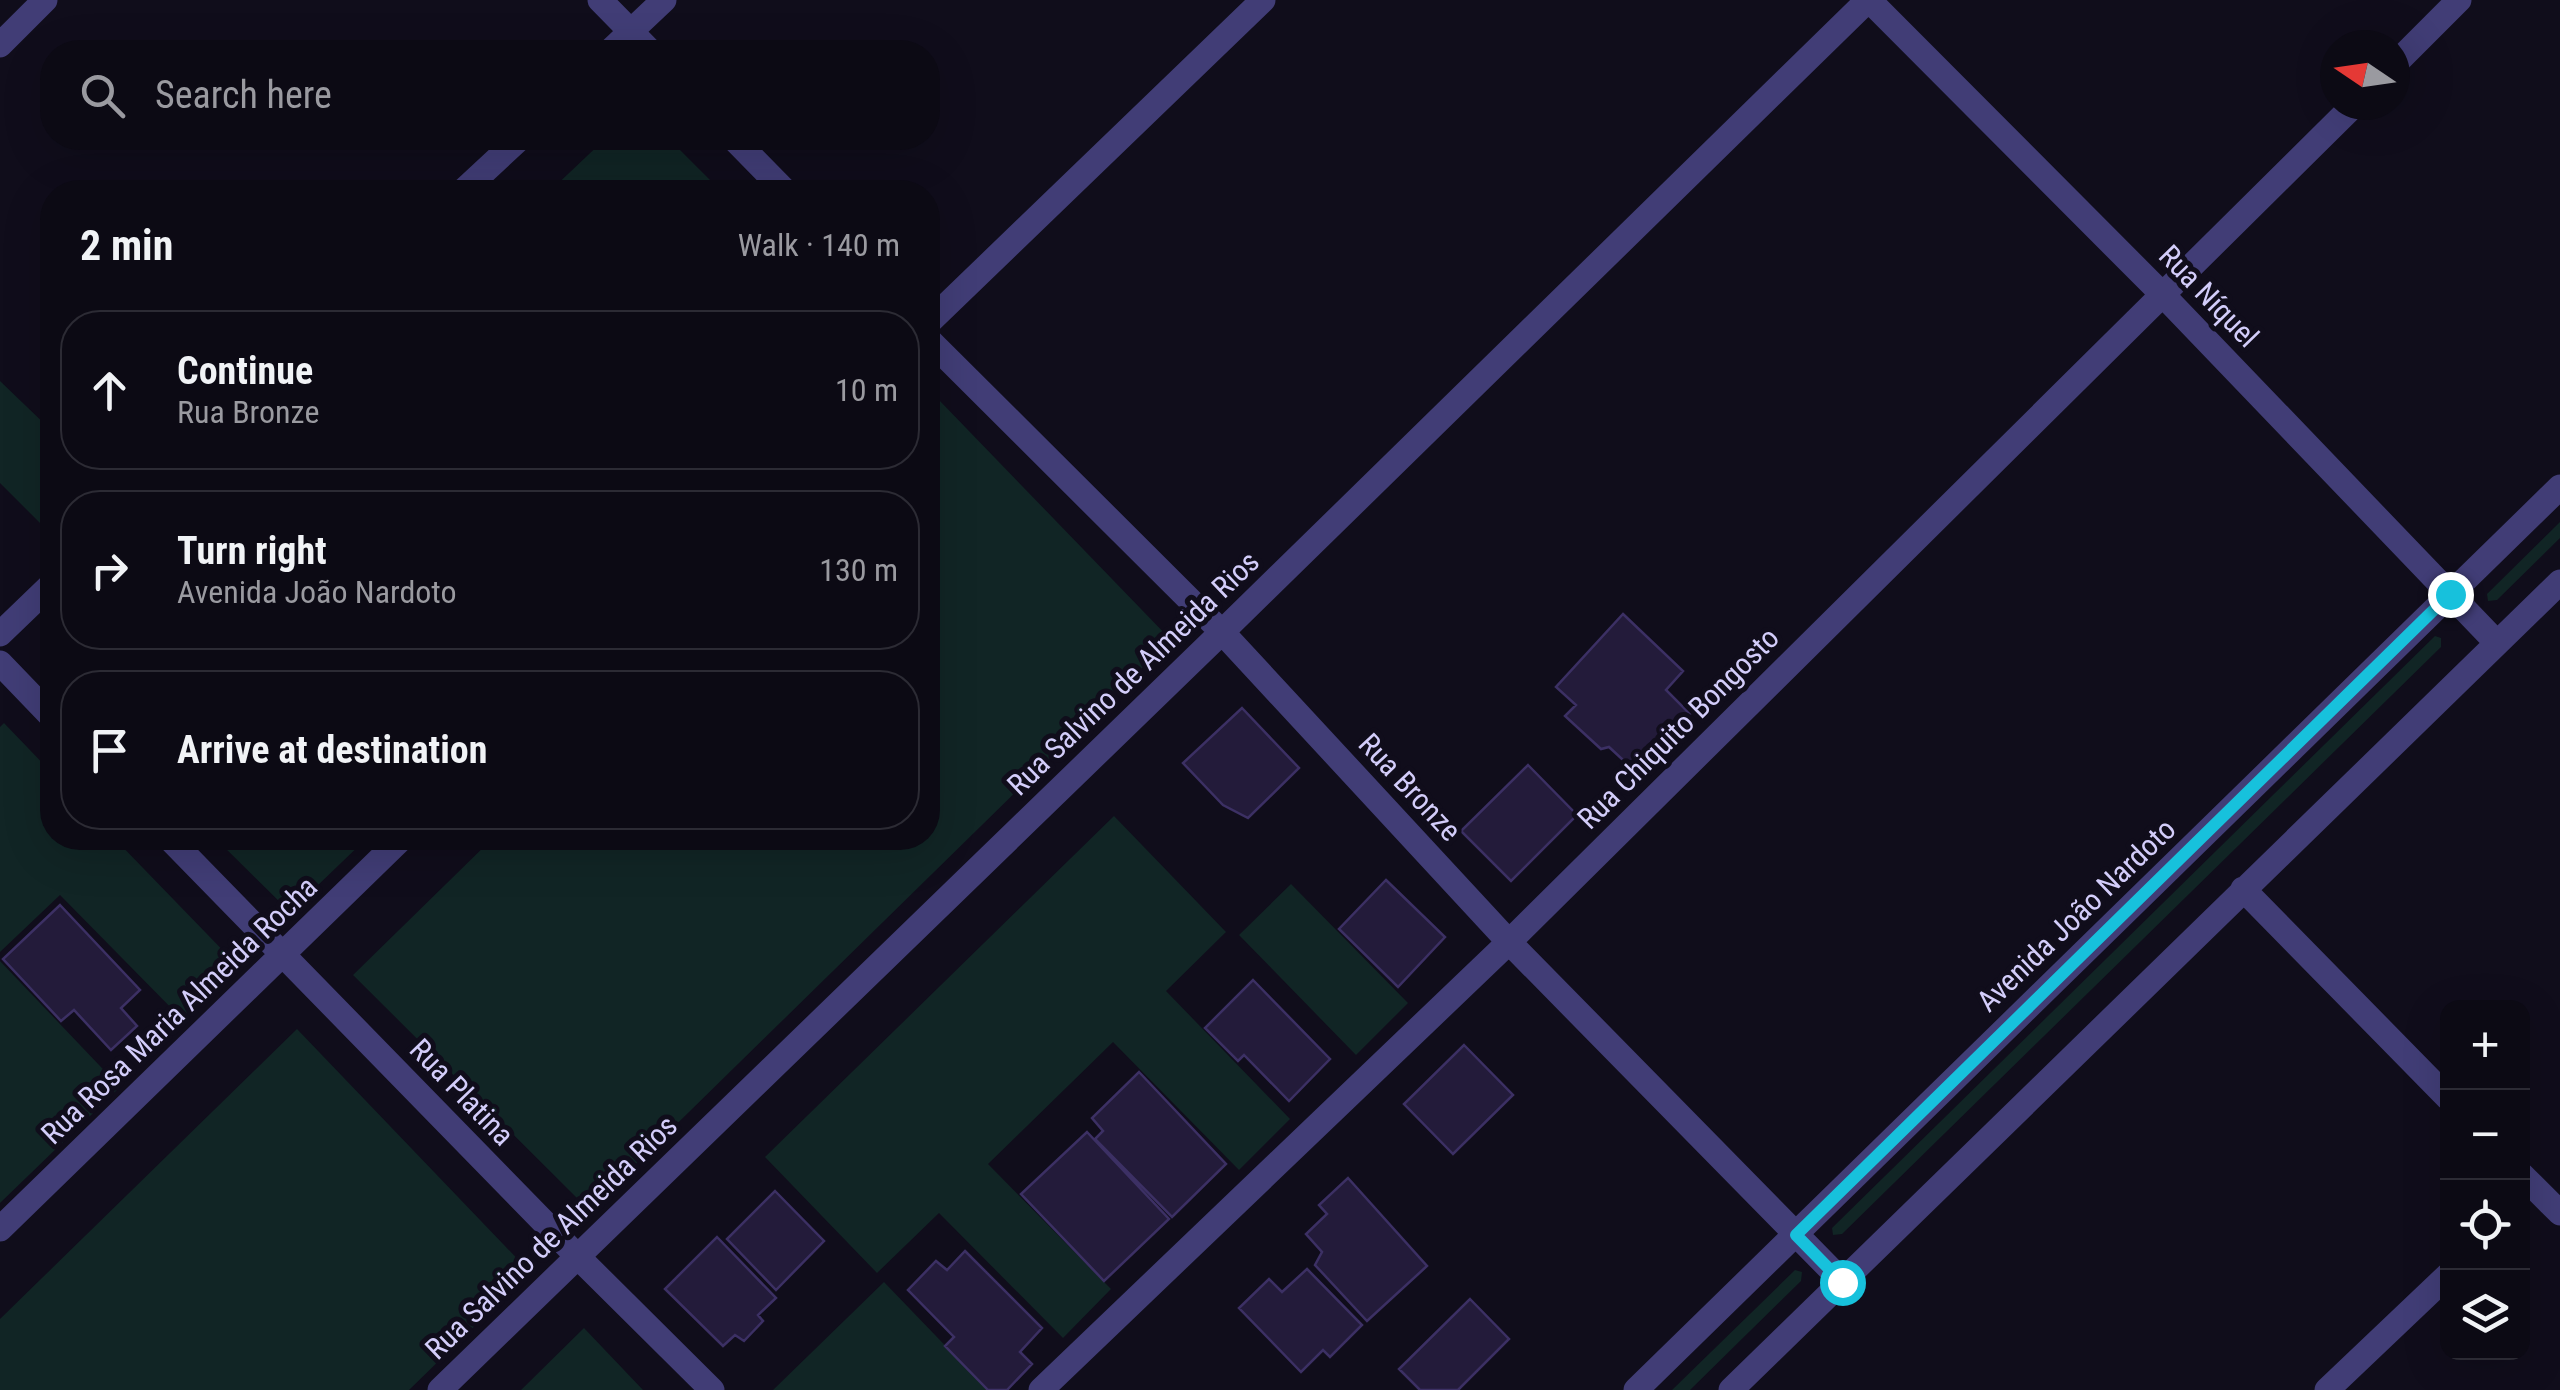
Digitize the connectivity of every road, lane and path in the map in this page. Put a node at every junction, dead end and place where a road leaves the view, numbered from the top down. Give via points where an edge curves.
1 (45, 0) edge
2 (600, 0) edge
3 (664, 0) edge
4 (1262, 0) edge
5 (1869, 0) edge
6 (2459, 0) edge
7 (631, 32) junction
8 (622, 40) edge
9 (639, 40) edge
10 (0, 45) edge
11 (2410, 49) edge
12 (2339, 120) edge
13 (507, 150) edge
14 (745, 150) edge
15 (475, 180) edge
16 (774, 180) edge
17 (2164, 295) junction
18 (940, 311) edge
19 (940, 351) edge
20 (2560, 487) edge
21 (2560, 582) edge
22 (2450, 594) junction
23 (40, 596) edge
24 (1222, 632) junction
25 (0, 634) edge
26 (2497, 643) junction
27 (0, 663) edge
28 (40, 705) edge
29 (181, 850) edge
30 (390, 850) edge
31 (2243, 889) junction
32 (1508, 942) junction
33 (282, 955) junction
34 (2440, 1090) edge
35 (2530, 1191) edge
36 (2560, 1213) edge
37 (0, 1230) edge
38 (1796, 1235) junction
39 (578, 1256) junction
40 (1842, 1282) junction
41 (2440, 1283) edge
42 (440, 1390) edge
43 (712, 1390) edge
44 (1041, 1390) edge
45 (1636, 1390) edge
46 (1731, 1390) edge
47 (2327, 1390) edge

1 - 10 street
2 - 7 street
3 - 7 street
4 - 18 street
5 - 17 street, Rua Níquel
5 - 24 street, Rua Salvino de Almeida Rios
6 - 11 street
7 - 8 street
7 - 9 street
12 - 17 street, Rua Chiquito Bongosto
13 - 15 street
14 - 16 street
17 - 22 street, Rua Níquel
17 - 32 street, Rua Chiquito Bongosto
19 - 24 street, Rua Bronze
20 - 22 street, Avenida João Nardoto
21 - 26 street
22 - 26 street, Rua Níquel
22 - 38 street, Avenida João Nardoto
23 - 25 street
24 - 32 street, Rua Bronze
24 - 39 street, Rua Salvino de Almeida Rios
26 - 31 street
27 - 28 street
29 - 33 street, Rua Platina
30 - 33 street, Rua Rosa Maria Almeida Rocha
31 - 34 street
31 - 40 street
32 - 38 street, Rua Bronze
32 - 44 street, Rua Chiquito Bongosto
33 - 37 street, Rua Rosa Maria Almeida Rocha
33 - 39 street, Rua Platina
35 - 36 street
38 - 40 street, Rua Bronze
38 - 45 street, Avenida João Nardoto
39 - 42 street, Rua Salvino de Almeida Rios
39 - 43 street, Rua Platina
40 - 46 street
41 - 47 street

